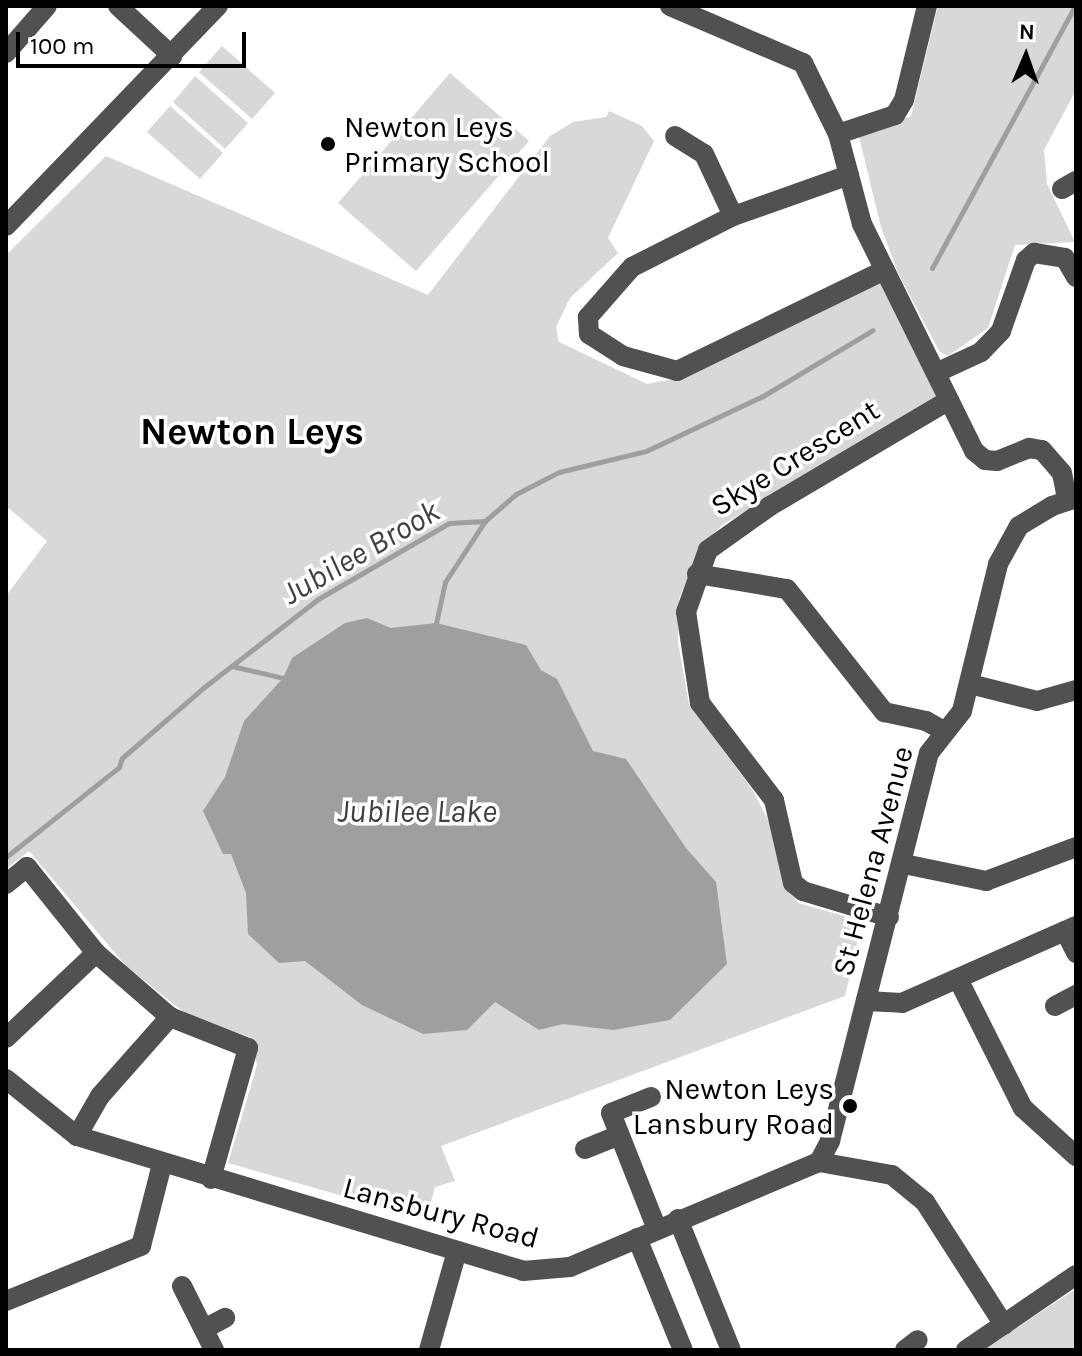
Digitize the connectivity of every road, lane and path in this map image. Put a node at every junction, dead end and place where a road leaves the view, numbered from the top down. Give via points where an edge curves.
1 (47, 6) edge
2 (118, 6) edge
3 (218, 6) edge
4 (670, 6) edge
5 (927, 6) edge
6 (6, 53) edge
7 (172, 56) junction
8 (838, 134) junction
9 (675, 136) dead end
10 (849, 175) junction
11 (733, 216) junction
12 (6, 226) edge
13 (885, 270) junction
14 (1076, 277) edge
15 (938, 372) junction
16 (949, 400) junction
17 (1072, 498) edge
18 (697, 574) junction
19 (970, 684) junction
20 (1076, 690) edge
21 (944, 731) junction
22 (1076, 847) edge
23 (904, 864) junction
24 (6, 884) edge
25 (889, 917) junction
26 (1070, 929) edge
27 (96, 953) junction
28 (1076, 953) edge
29 (958, 979) junction
30 (1076, 995) edge
31 (866, 1001) junction
32 (1055, 1006) dead end
33 (170, 1017) junction
34 (6, 1038) edge
35 (10, 1090) edge
36 (651, 1097) dead end
37 (77, 1136) junction
38 (617, 1136) junction
39 (585, 1149) dead end
40 (1076, 1156) edge
41 (819, 1162) junction
42 (162, 1164) junction
43 (211, 1179) junction
44 (678, 1219) junction
45 (657, 1229) junction
46 (637, 1238) junction
47 (457, 1251) junction
48 (1076, 1275) edge
49 (182, 1286) dead end
50 (6, 1301) edge
51 (225, 1318) dead end
52 (1004, 1325) junction
53 (204, 1329) junction
54 (214, 1350) edge
55 (429, 1350) edge
56 (683, 1350) edge
57 (731, 1350) edge
58 (966, 1350) edge

1 - 6 street
2 - 7 street
3 - 7 street
4 - 8 street, St Helena Avenue via 803,63
5 - 8 street via 902,74 895,115
7 - 12 street
8 - 10 street, St Helena Avenue
9 - 11 street via 711,147
10 - 11 street
10 - 13 street, St Helena Avenue via 862,224
11 - 13 street via 632,267 588,317 589,334 623,356 677,371
13 - 15 street, St Helena Avenue
14 - 15 street via 1065,258 1034,253 1026,260 1001,331 981,352
15 - 16 street, St Helena Avenue
16 - 17 street, St Helena Avenue via 977,455 997,461 1029,448 1042,450 1062,473
16 - 18 street, Skye Crescent via 770,506 708,550
17 - 19 street, St Helena Avenue via 1019,526 1006,543
18 - 21 street via 787,589 884,712 926,721
18 - 25 street, Skye Crescent via 686,612 697,695 774,800 793,883 803,891
19 - 20 street via 1037,701
19 - 21 street, St Helena Avenue via 962,711
21 - 23 street, St Helena Avenue via 929,753
22 - 23 street via 986,881
23 - 25 street, St Helena Avenue
24 - 27 street via 27,867
25 - 31 street, St Helena Avenue
26 - 28 street
26 - 29 street
27 - 33 street
27 - 34 street
29 - 31 street via 902,1003
29 - 40 street via 1023,1108
30 - 32 street
31 - 41 street, St Helena Avenue
33 - 37 street via 100,1096
33 - 43 street via 248,1048
35 - 37 street, Lansbury Road
36 - 38 street via 611,1113
37 - 42 street, Lansbury Road
38 - 39 street
38 - 45 street
41 - 44 street, Lansbury Road
41 - 52 street via 892,1175 912,1187
42 - 43 street, Lansbury Road
42 - 50 street via 141,1246
43 - 47 street, Lansbury Road
44 - 45 street, Lansbury Road
44 - 57 street
45 - 46 street, Lansbury Road
46 - 47 street, Lansbury Road via 553,1272 523,1271
46 - 56 street
47 - 55 street
48 - 52 street
49 - 53 street
51 - 53 street
52 - 58 street
53 - 54 street

